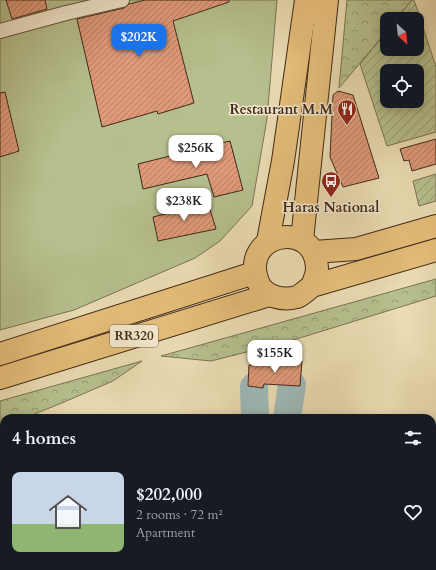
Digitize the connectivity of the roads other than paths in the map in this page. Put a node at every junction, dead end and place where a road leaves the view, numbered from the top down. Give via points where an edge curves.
1 (122, 0) edge
2 (306, 0) edge
3 (327, 0) edge
4 (0, 31) edge
5 (436, 226) edge
6 (268, 241) junction
7 (308, 246) junction
8 (436, 250) edge
9 (254, 273) junction
10 (312, 286) junction
11 (269, 295) junction
12 (0, 354) edge
13 (0, 378) edge

1 - 4 street
2 - 6 main road via 283,161
3 - 7 main road
5 - 7 main road via 356,249
6 - 7 main road via 284,236
6 - 9 main road via 256,255
7 - 10 main road via 317,269
8 - 10 main road, RR320
9 - 11 main road via 259,286
9 - 12 main road, RR320
10 - 11 main road, RR320 via 299,297 282,299
11 - 13 main road, RR320

